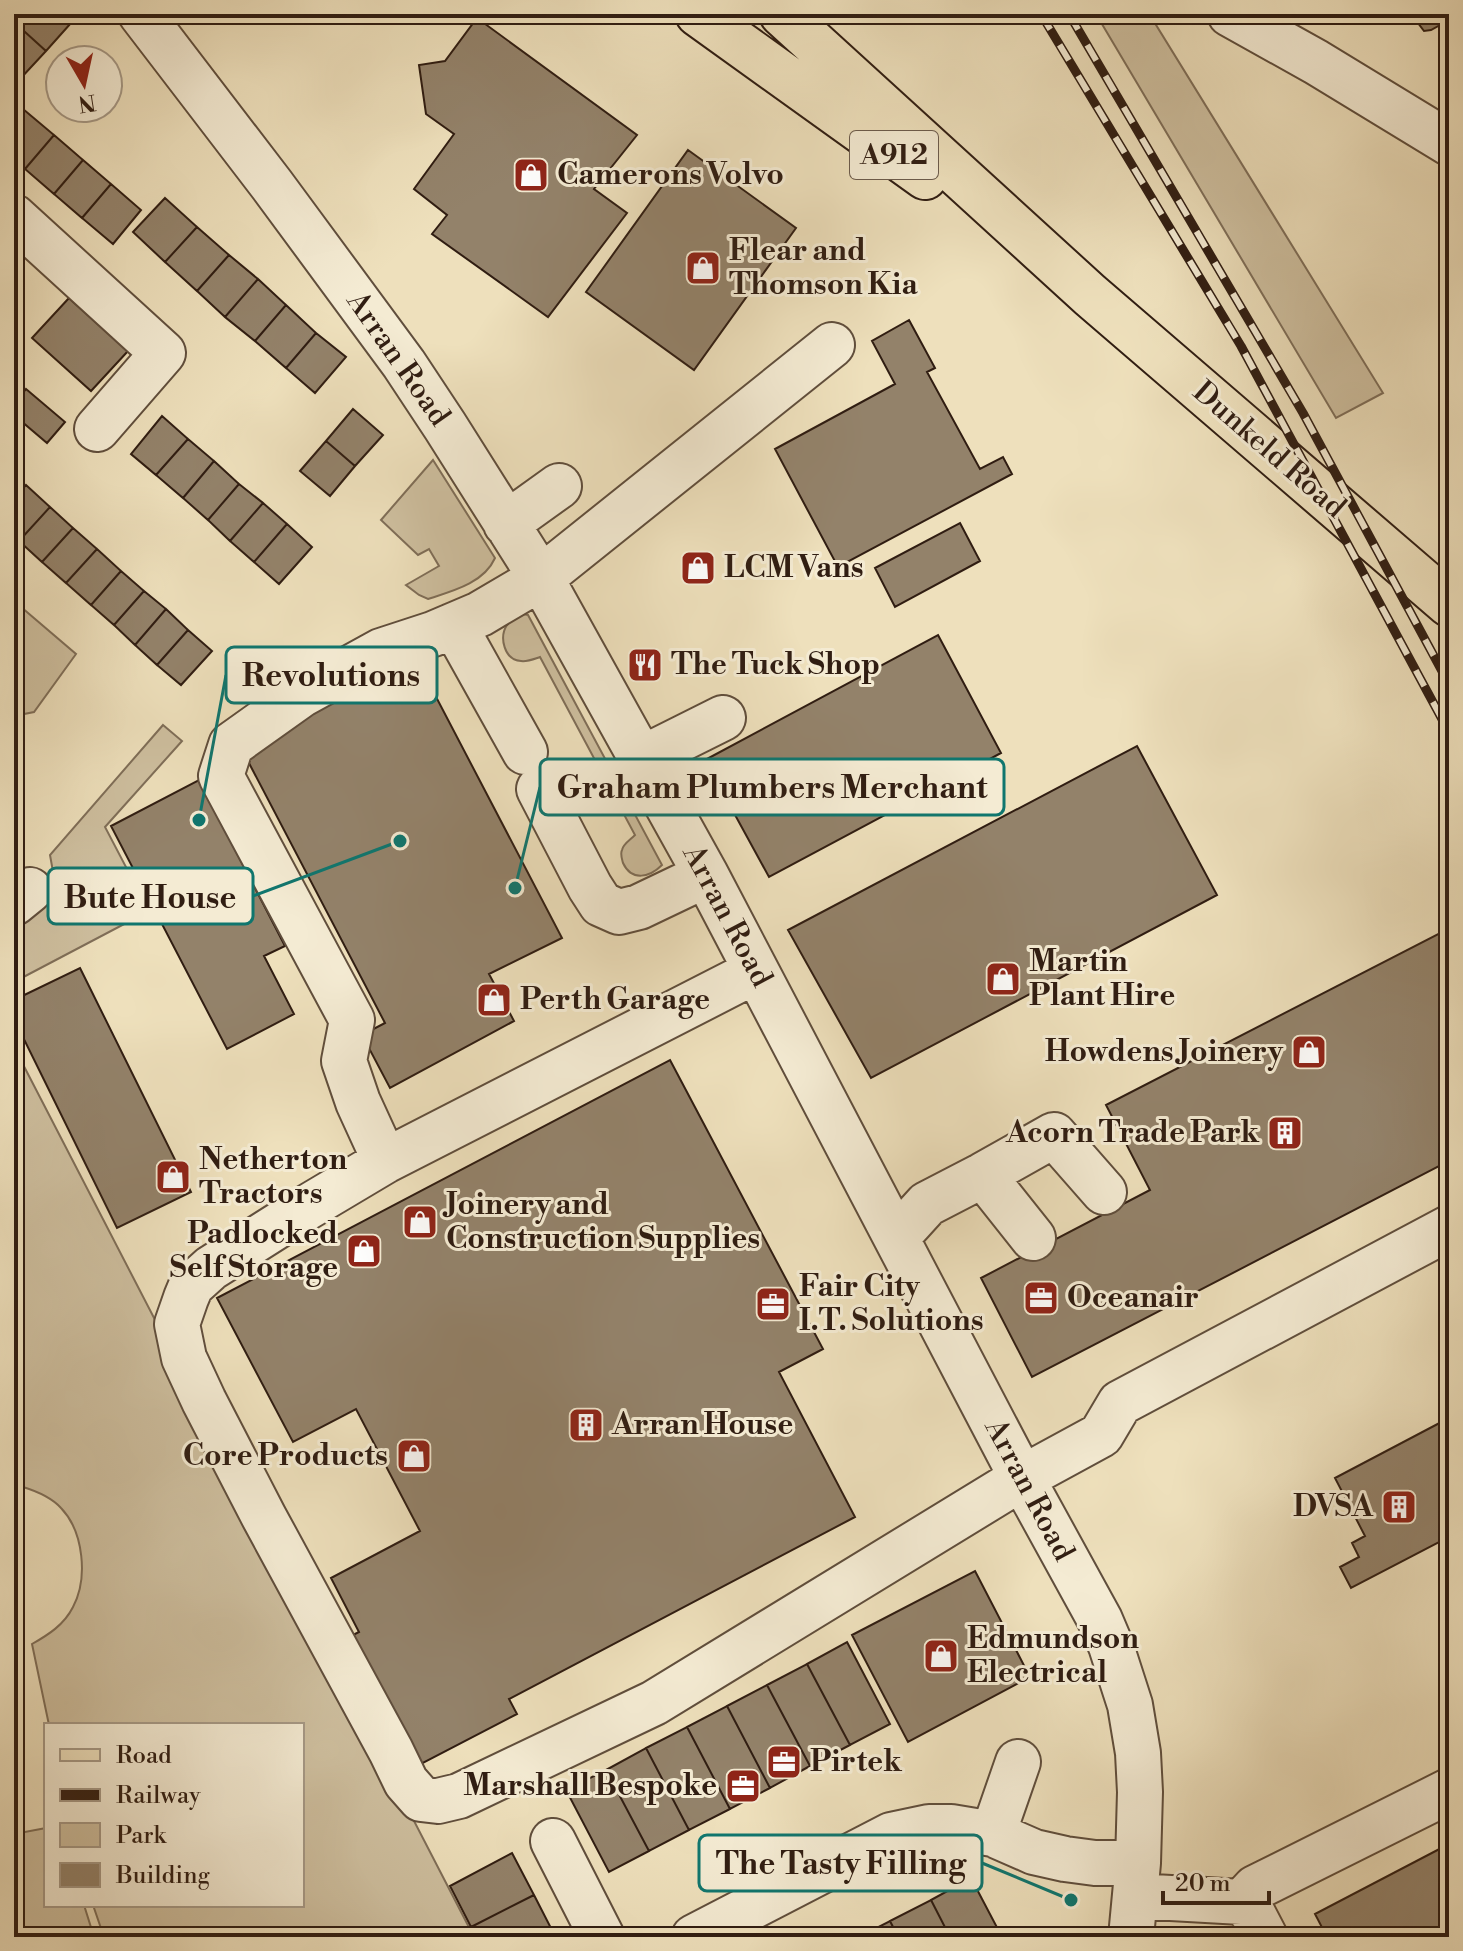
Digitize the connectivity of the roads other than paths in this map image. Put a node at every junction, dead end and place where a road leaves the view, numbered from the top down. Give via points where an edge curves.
1 (141, 14) edge
2 (698, 14) edge
3 (782, 14) edge
4 (1230, 14) edge
5 (1449, 143) edge
6 (14, 217) edge
7 (1090, 295) junction
8 (832, 345) dead end
9 (97, 429) dead end
10 (559, 486) dead end
11 (506, 524) junction
12 (541, 578) junction
13 (1449, 604) edge
14 (454, 625) junction
15 (723, 718) dead end
16 (641, 759) junction
17 (706, 875) junction
18 (756, 971) junction
19 (385, 1161) junction
20 (983, 1175) junction
21 (1104, 1192) dead end
22 (1449, 1228) edge
23 (897, 1237) junction
24 (1033, 1238) dead end
25 (1022, 1478) junction
26 (1018, 1762) dead end
27 (1449, 1791) edge
28 (993, 1834) junction
29 (553, 1841) dead end
30 (1134, 1899) edge
31 (1254, 1920) edge
32 (602, 1937) edge
33 (694, 1937) edge

1 - 11 street, Arran Road via 404,364
2 - 7 main road, Dunkeld Road / A912
3 - 7 main road, Dunkeld Road / A912
4 - 5 street
6 - 9 street via 163,353
7 - 13 main road, Dunkeld Road / A912
8 - 12 street
10 - 11 street
11 - 12 street, Arran Road
12 - 14 street
12 - 16 street, Arran Road
14 - 17 street via 601,904 619,912 639,907
14 - 19 street via 381,651 301,695 231,745 221,776 352,1020 344,1061
15 - 16 street
16 - 17 street, Arran Road
17 - 18 street, Arran Road
18 - 19 street
18 - 23 street, Arran Road
19 - 25 street via 211,1268 191,1286 177,1324 184,1358 204,1401 406,1782 421,1799 459,1796 654,1703
20 - 21 street via 1054,1135
20 - 23 street via 927,1204
20 - 24 street
22 - 25 street via 1120,1403 1101,1435
23 - 25 street, Arran Road
25 - 30 street, Arran Road via 1100,1620 1130,1705 1140,1792
26 - 28 street
27 - 31 street via 1255,1888
28 - 30 street via 1034,1852 1095,1863
28 - 33 street via 940,1826 891,1835
29 - 32 street
30 - 31 street via 1157,1896

